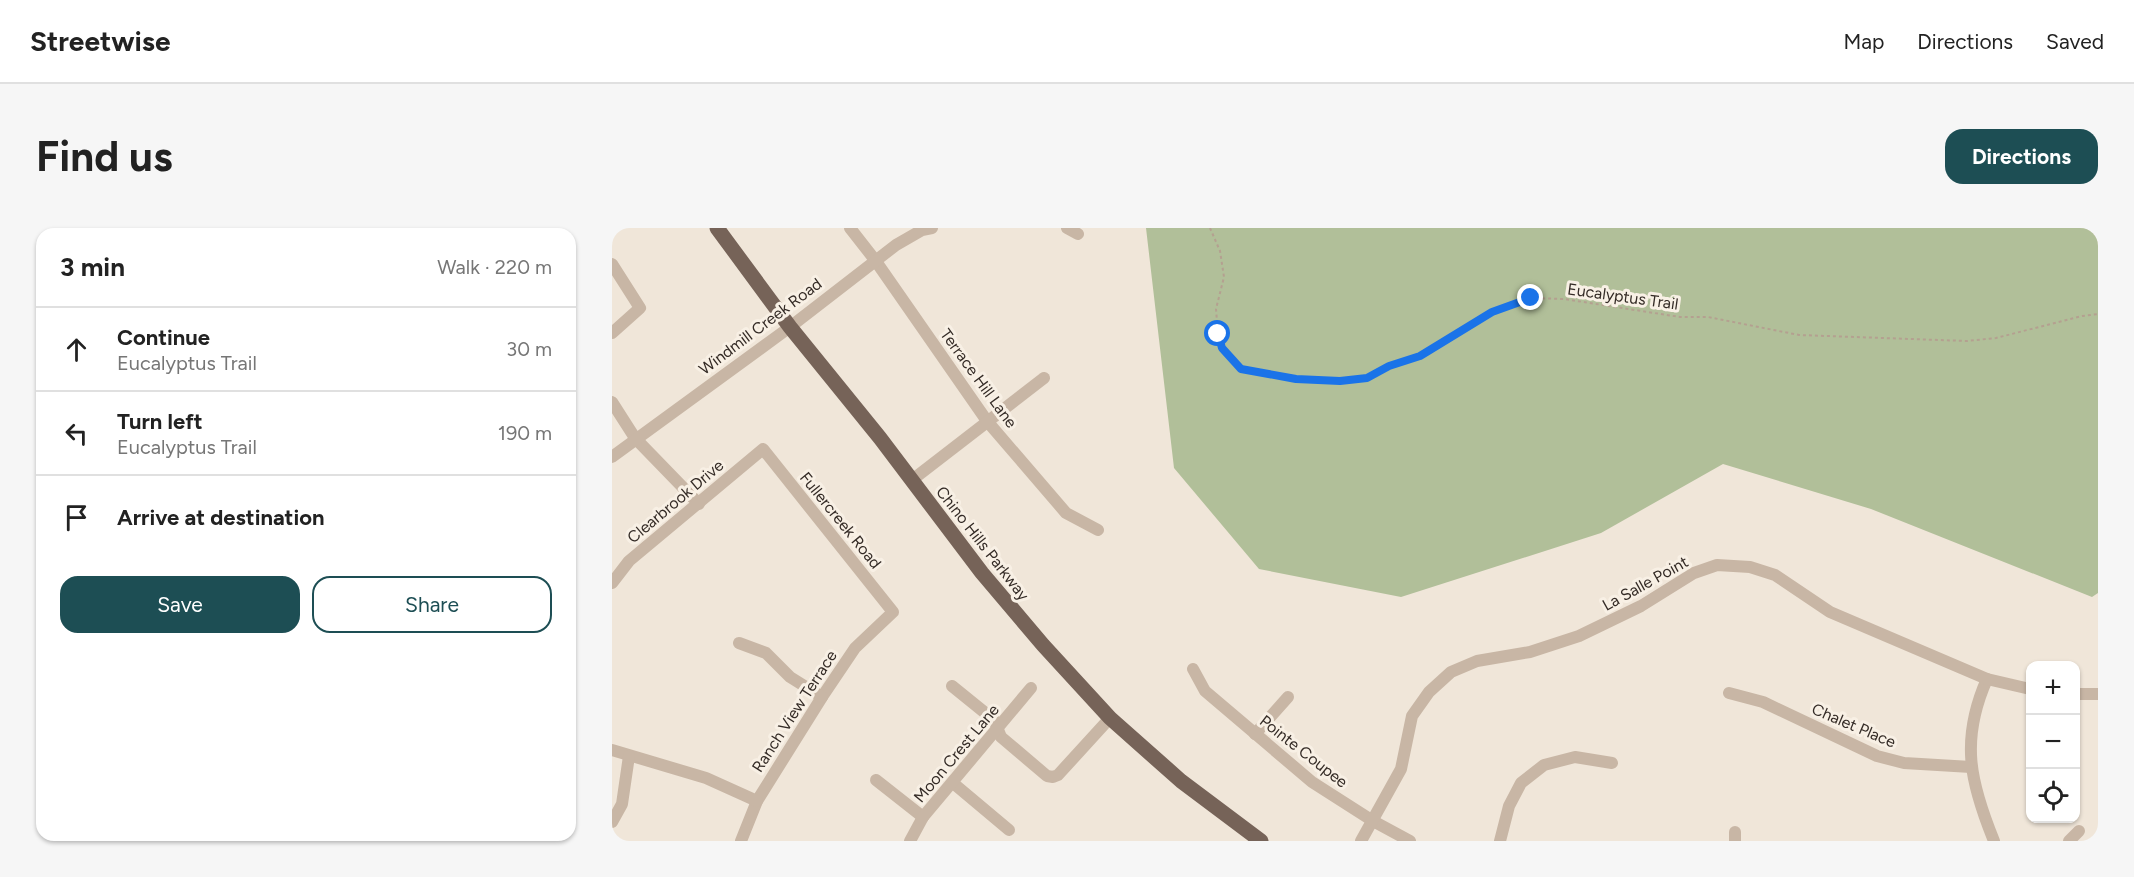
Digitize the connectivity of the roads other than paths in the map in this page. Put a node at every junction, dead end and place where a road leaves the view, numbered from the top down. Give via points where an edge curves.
1 (717, 228) edge
2 (850, 228) edge
3 (932, 228) edge
4 (875, 260) junction
5 (612, 264) edge
6 (790, 327) junction
7 (612, 333) edge
8 (1044, 378) dead end
9 (612, 402) edge
10 (987, 421) junction
11 (635, 438) junction
12 (763, 449) joint
13 (612, 457) edge
14 (912, 480) junction
15 (699, 504) junction
16 (1098, 530) dead end
17 (612, 583) edge
18 (893, 612) joint
19 (739, 643) dead end
20 (1193, 669) dead end
21 (1987, 679) junction
22 (952, 686) dead end
23 (1031, 688) dead end
24 (2026, 688) edge
25 (1729, 693) dead end
26 (2080, 694) edge
27 (2098, 694) edge
28 (822, 697) junction
29 (1288, 697) dead end
30 (1110, 718) junction
31 (997, 729) junction
32 (1255, 734) junction
33 (612, 750) edge
34 (629, 756) junction
35 (1612, 763) dead end
36 (1971, 767) junction
37 (876, 780) dead end
38 (953, 783) junction
39 (757, 801) junction
40 (923, 817) junction
41 (1373, 821) junction
42 (612, 822) edge
43 (1009, 830) dead end
44 (2079, 831) dead end
45 (741, 841) edge
46 (910, 841) edge
47 (1261, 841) edge
48 (1361, 841) edge
49 (1410, 841) edge
50 (1500, 841) edge
51 (1994, 841) edge
52 (2069, 841) edge

1 - 6 main road, Chino Hills Parkway
2 - 4 street, Terrace Hill Lane
3 - 4 street, Windmill Creek Road via 904,240
4 - 6 street, Windmill Creek Road
4 - 10 street, Terrace Hill Lane
5 - 7 street via 640,308
6 - 11 street, Windmill Creek Road
6 - 14 main road, Chino Hills Parkway
8 - 10 street
9 - 11 street
10 - 14 street
10 - 16 street, Terrace Hill Lane via 1066,513
11 - 13 street, Windmill Creek Road
11 - 15 street
12 - 15 street, Clearbrook Drive
12 - 18 street, Fullercreek Road
14 - 30 main road, Chino Hills Parkway via 1012,609
15 - 17 street, Clearbrook Drive via 629,561
18 - 28 street, Ranch View Terrace via 855,648
19 - 28 street via 766,653 790,677
20 - 32 street, Pointe Coupee via 1205,691
21 - 24 street, La Salle Point
21 - 36 street via 1977,703 1971,735
21 - 41 street, La Salle Point via 1830,612 1775,575 1750,567 1717,565 1694,573 1641,606 1579,636 1530,652 1477,661 1451,672 1429,692 1412,717 1401,769
22 - 31 street via 994,720
23 - 31 street, Moon Crest Lane
25 - 36 street, Chalet Place via 1763,702 1877,756 1904,763
26 - 27 street
28 - 39 street, Ranch View Terrace
29 - 32 street
30 - 31 street via 1053,777 1001,737
30 - 47 main road, Chino Hills Parkway via 1181,781
31 - 38 street, Moon Crest Lane
32 - 41 street, Pointe Coupee via 1312,782
33 - 34 street
34 - 39 street via 706,778
34 - 42 street via 622,804
35 - 50 street via 1575,757 1545,765 1521,783 1509,806
36 - 51 street
37 - 40 street
38 - 40 street, Moon Crest Lane
38 - 43 street
39 - 45 street, Ranch View Terrace
40 - 46 street, Moon Crest Lane
41 - 48 street, La Salle Point
41 - 49 street, Pointe Coupee
44 - 52 street

